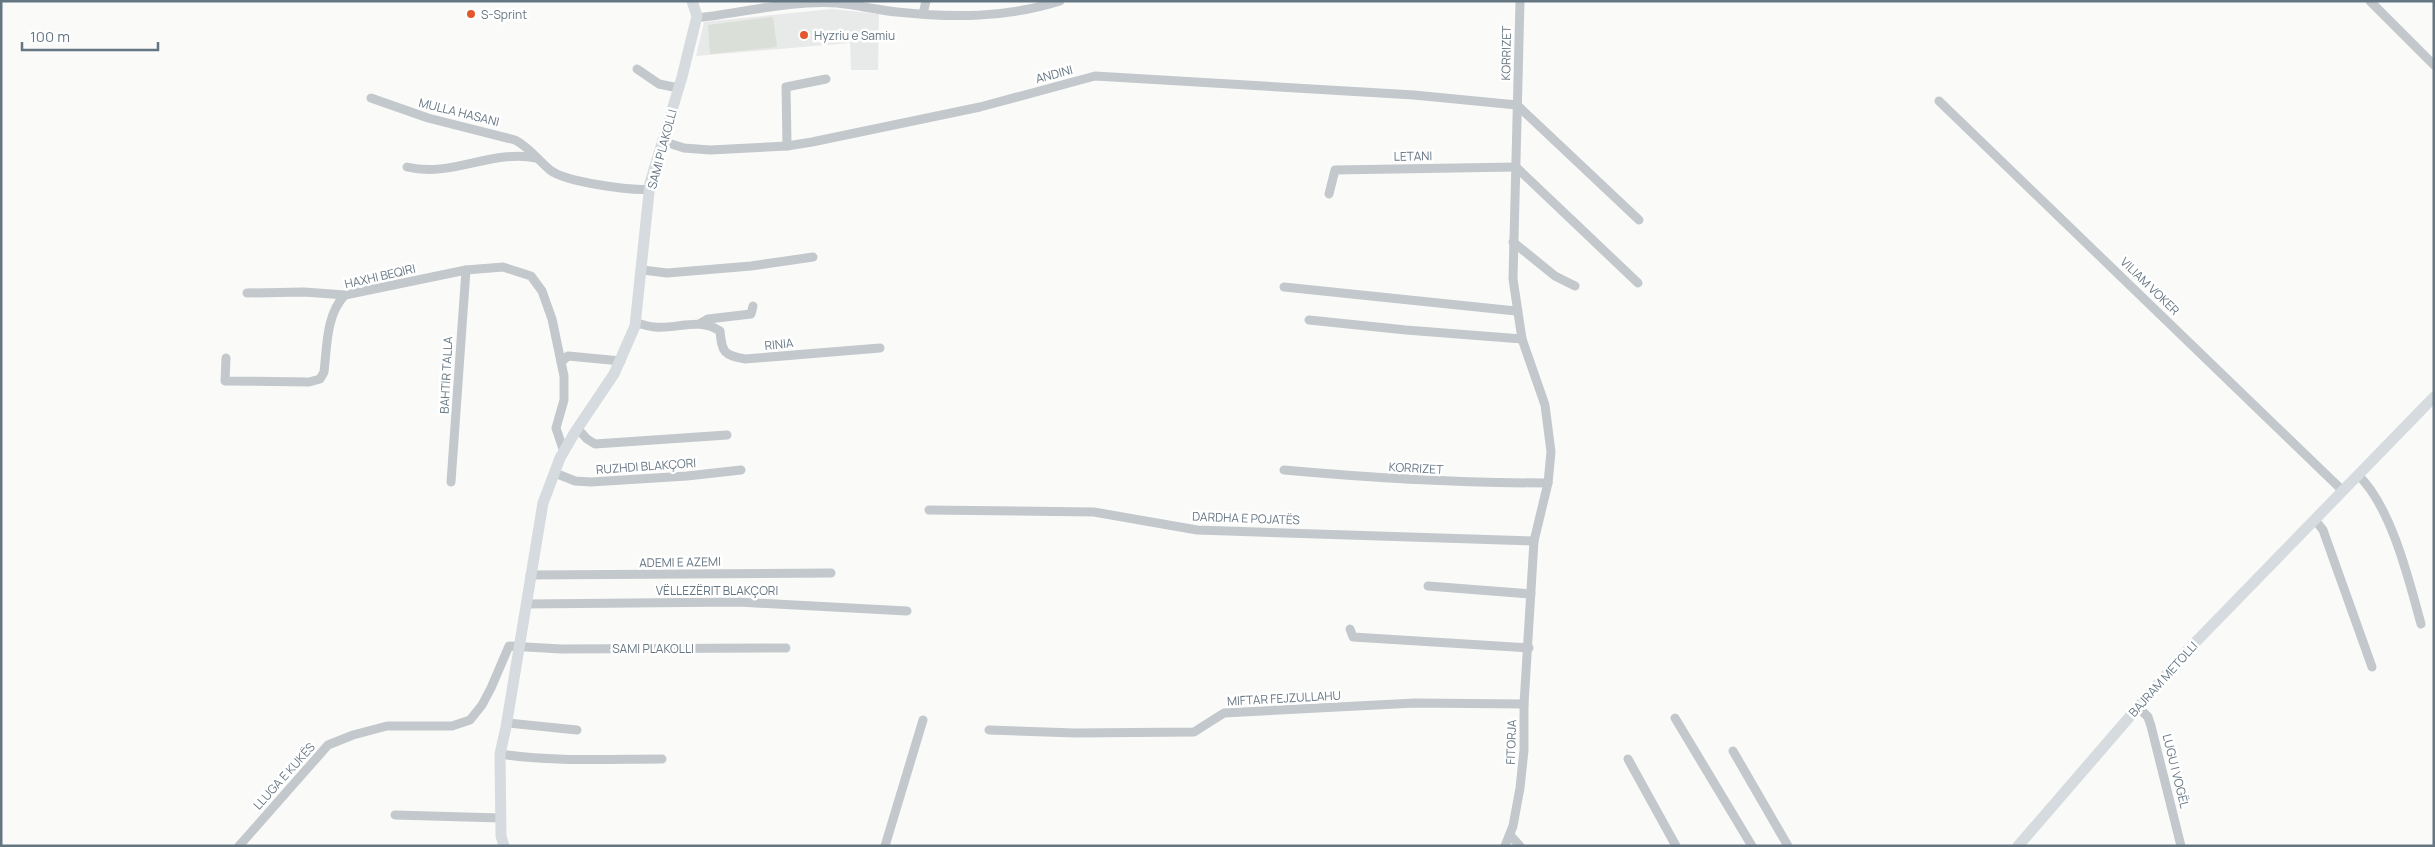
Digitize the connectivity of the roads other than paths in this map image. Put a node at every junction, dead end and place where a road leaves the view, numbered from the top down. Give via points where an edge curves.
1 (692, 1) edge
2 (926, 1) edge
3 (1060, 1) edge
4 (1520, 1) edge
5 (2370, 1) edge
6 (838, 2) edge
7 (923, 14) junction
8 (696, 18) junction
9 (2434, 65) edge
10 (637, 69) dead end
11 (826, 79) dead end
12 (678, 88) junction
13 (371, 98) dead end
14 (1939, 101) dead end
15 (1517, 105) junction
16 (662, 141) junction
17 (787, 146) junction
18 (536, 158) junction
19 (406, 166) dead end
20 (1516, 167) junction
21 (650, 189) junction
22 (1329, 194) dead end
23 (1639, 220) dead end
24 (1513, 242) junction
25 (812, 257) dead end
26 (466, 270) junction
27 (643, 270) junction
28 (1638, 283) dead end
29 (1284, 286) dead end
30 (1575, 286) dead end
31 (247, 293) dead end
32 (345, 295) junction
33 (753, 306) dead end
34 (1516, 311) junction
35 (1309, 320) dead end
36 (636, 323) junction
37 (701, 323) junction
38 (1522, 339) junction
39 (880, 348) dead end
40 (226, 358) dead end
41 (621, 361) junction
42 (561, 362) junction
43 (2434, 397) edge
44 (577, 428) junction
45 (727, 435) dead end
46 (564, 452) junction
47 (741, 470) dead end
48 (1284, 470) dead end
49 (554, 474) junction
50 (2358, 475) junction
51 (451, 482) dead end
52 (1548, 483) junction
53 (2342, 491) junction
54 (928, 510) dead end
55 (2315, 520) junction
56 (1534, 540) junction
57 (831, 573) dead end
58 (530, 575) junction
59 (1428, 586) dead end
60 (1531, 594) junction
61 (526, 604) junction
62 (907, 611) dead end
63 (2421, 624) dead end
64 (1350, 629) dead end
65 (519, 646) junction
66 (786, 648) dead end
67 (1529, 648) junction
68 (2372, 667) dead end
69 (1524, 704) junction
70 (2138, 707) junction
71 (1675, 718) dead end
72 (923, 720) dead end
73 (507, 723) junction
74 (577, 730) dead end
75 (990, 730) dead end
76 (1733, 751) dead end
77 (500, 754) junction
78 (662, 759) dead end
79 (1628, 759) dead end
80 (395, 815) dead end
81 (501, 818) junction
82 (1510, 835) junction
83 (239, 846) edge
84 (504, 846) edge
85 (885, 846) edge
86 (1504, 846) edge
87 (1520, 846) edge
88 (1676, 846) edge
89 (1752, 846) edge
90 (1788, 846) edge
91 (2018, 846) edge
92 (2181, 846) edge

1 - 8 street, SAMI PLAKOLLI
2 - 7 street
3 - 7 street via 1001,15
4 - 15 street, KORRIZET
5 - 9 street
6 - 7 street
6 - 8 street
8 - 12 street, SAMI PLAKOLLI
10 - 12 street via 659,84
11 - 17 street via 786,87
12 - 16 street, SAMI PLAKOLLI
13 - 18 street, MULLA HASANI via 428,118 515,140 524,144
14 - 53 street, VILIAM VOKER
15 - 17 street, ANDINI via 1414,95 1095,76 916,122
15 - 20 street, KORRIZET
15 - 23 street
16 - 17 street, ANDINI via 701,149
16 - 21 street, SAMI PLAKOLLI
18 - 19 street via 510,156 430,171
18 - 21 street, MULLA HASANI via 558,174 634,191
20 - 22 street, LETANI via 1336,170
20 - 24 street, KORRIZET
20 - 28 street
21 - 27 street, SAMI PLAKOLLI
24 - 30 street via 1555,276
24 - 34 street, KORRIZET
25 - 27 street via 668,273
26 - 32 street, HAXHI BEQIRI
26 - 42 street, HAXHI BEQIRI via 503,267 531,276 542,291 552,319
26 - 51 street, BAHTIR TALLA
27 - 36 street, SAMI PLAKOLLI
29 - 34 street
31 - 32 street
32 - 40 street, HAXHI BEQIRI via 336,304 332,315 324,372 320,379 309,382 225,381
33 - 37 street via 751,314 708,318
34 - 38 street, KORRIZET
35 - 38 street
36 - 37 street via 655,327
36 - 41 street, SAMI PLAKOLLI
37 - 39 street, RINIA via 720,331 722,349 728,355 745,359
38 - 52 street, KORRIZET via 1545,405 1551,452
41 - 42 street via 568,356
41 - 44 street, SAMI PLAKOLLI
42 - 46 street, HAXHI BEQIRI via 565,389 556,428
43 - 50 street, BAJRAM METOLLI
44 - 45 street via 595,444
44 - 46 street, SAMI PLAKOLLI
46 - 49 street, SAMI PLAKOLLI
47 - 49 street, RUZHDI BLAKÇORI via 591,482
48 - 52 street, KORRIZET via 1377,478
49 - 58 street, SAMI PLAKOLLI via 543,503
50 - 53 street, BAJRAM METOLLI
50 - 63 street via 2375,494 2411,585
52 - 56 street, KORRIZET
53 - 55 street, BAJRAM METOLLI
54 - 56 street, DARDHA E POJATËS via 1094,512 1197,530
55 - 68 street via 2323,530
55 - 70 street, BAJRAM METOLLI via 2183,655
56 - 60 street, FITORJA
57 - 58 street, ADEMI E AZEMI
58 - 61 street, SAMI PLAKOLLI
59 - 60 street
60 - 67 street, FITORJA
61 - 62 street, VËLLEZËRIT BLAKÇORI via 756,602
61 - 65 street, SAMI PLAKOLLI
64 - 67 street via 1353,637
65 - 66 street, SAMI PLAKOLLI via 560,649
65 - 73 street, SAMI PLAKOLLI
65 - 83 street, LLUGA E KUKËS via 509,646 491,688 470,720 452,726 387,726 328,745
67 - 69 street, FITORJA
69 - 75 street, MIFTAR FEJZULLAHU via 1415,703 1224,713 1194,732
69 - 82 street, FITORJA via 1520,788
70 - 91 street, BAJRAM METOLLI
70 - 92 street, LUGU I VOGËL via 2148,717 2151,726
71 - 89 street
72 - 85 street
73 - 74 street
73 - 77 street, SAMI PLAKOLLI
76 - 90 street
77 - 78 street via 525,758
77 - 81 street, SAMI PLAKOLLI
79 - 88 street
80 - 81 street
81 - 84 street, SAMI PLAKOLLI
82 - 86 street, FITORJA
82 - 87 street

